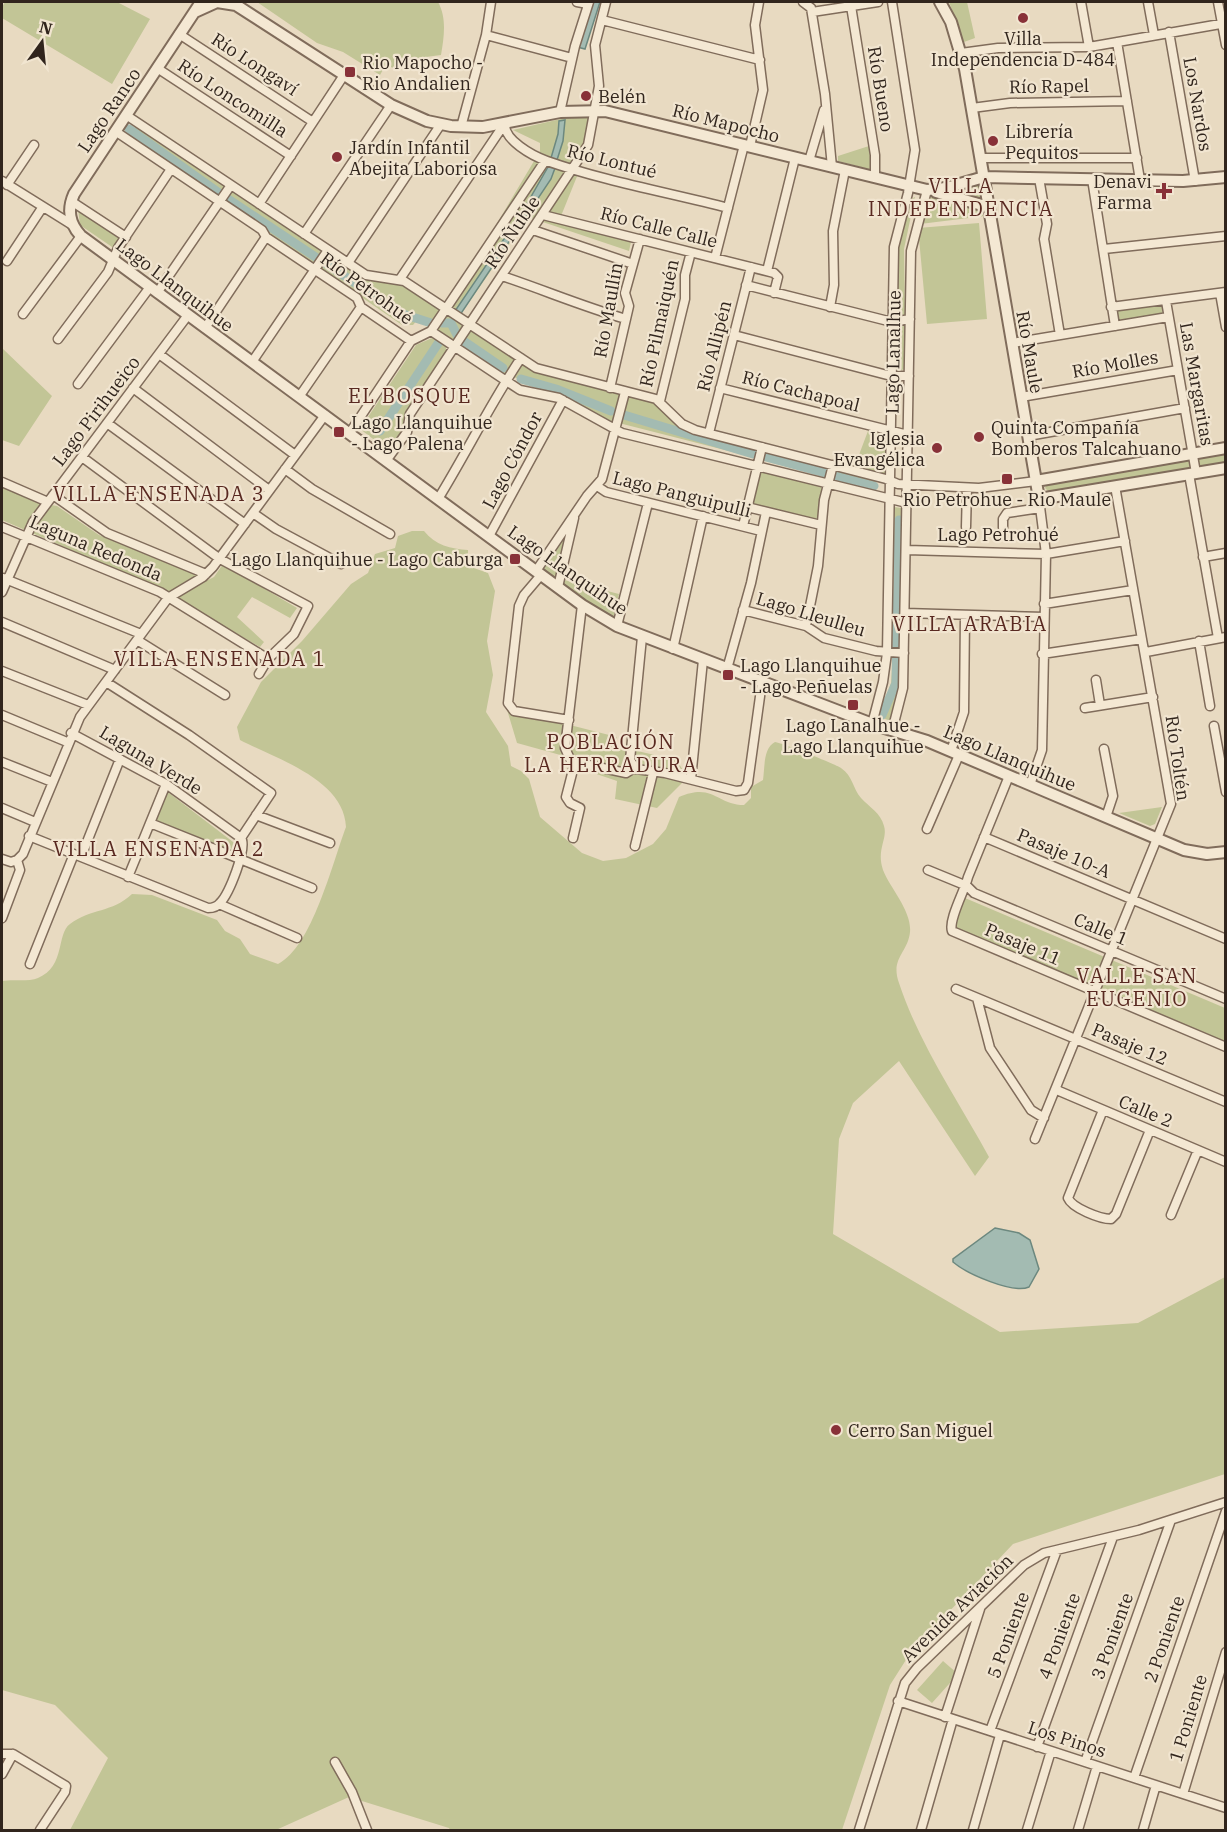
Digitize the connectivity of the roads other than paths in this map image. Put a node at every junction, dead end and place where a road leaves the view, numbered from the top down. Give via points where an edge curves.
1 (201, 2) edge
2 (491, 2) edge
3 (578, 2) edge
4 (606, 2) edge
5 (755, 2) edge
6 (803, 2) edge
7 (878, 2) edge
8 (891, 2) edge
9 (940, 2) edge
10 (1081, 2) edge
11 (1148, 2) edge
12 (1218, 2) edge
13 (589, 3) edge
14 (245, 6) edge
15 (851, 6) junction
16 (812, 12) junction
17 (191, 17) junction
18 (602, 20) junction
19 (1223, 23) edge
20 (1169, 32) junction
21 (179, 34) junction
22 (486, 35) junction
23 (1154, 35) junction
24 (1117, 42) junction
25 (1226, 45) edge
26 (1089, 47) junction
27 (961, 53) junction
28 (572, 58) junction
29 (760, 60) junction
30 (157, 68) junction
31 (344, 75) junction
32 (1127, 101) junction
33 (826, 102) junction
34 (391, 105) junction
35 (972, 108) junction
36 (593, 111) junction
37 (560, 112) junction
38 (126, 115) junction
39 (313, 122) junction
40 (505, 123) junction
41 (441, 124) junction
42 (461, 127) junction
43 (115, 131) junction
44 (34, 145) dead end
45 (747, 146) junction
46 (291, 156) junction
47 (795, 158) junction
48 (980, 158) junction
49 (1137, 158) junction
50 (545, 160) junction
51 (809, 161) junction
52 (832, 167) junction
53 (574, 168) junction
54 (171, 169) junction
55 (845, 170) junction
56 (875, 177) junction
57 (984, 177) junction
58 (1226, 177) edge
59 (1039, 178) junction
60 (1092, 179) junction
61 (1140, 180) junction
62 (1195, 181) junction
63 (4, 183) edge
64 (231, 185) junction
65 (910, 186) junction
66 (927, 190) junction
67 (71, 201) junction
68 (220, 201) junction
69 (259, 204) junction
70 (989, 207) junction
71 (42, 208) junction
72 (728, 208) junction
73 (543, 215) junction
74 (74, 226) junction
75 (533, 230) junction
76 (304, 234) junction
77 (81, 236) junction
78 (1226, 236) edge
79 (126, 237) junction
80 (266, 237) junction
81 (640, 239) junction
82 (1104, 249) junction
83 (328, 250) junction
84 (691, 252) junction
85 (715, 258) junction
86 (113, 260) junction
87 (7, 261) dead end
88 (348, 263) junction
89 (633, 264) junction
90 (751, 267) junction
91 (315, 270) junction
92 (767, 271) junction
93 (502, 276) junction
94 (400, 279) junction
95 (746, 285) junction
96 (154, 290) junction
97 (1223, 292) edge
98 (774, 293) junction
99 (1166, 301) junction
100 (361, 307) junction
101 (830, 307) junction
102 (1111, 307) junction
103 (447, 309) junction
104 (23, 314) dead end
105 (188, 315) junction
106 (1168, 317) junction
107 (626, 319) junction
108 (910, 319) junction
109 (892, 322) junction
110 (470, 325) junction
111 (1114, 326) junction
112 (1226, 327) edge
113 (205, 328) junction
114 (431, 331) junction
115 (734, 335) junction
116 (1060, 335) junction
117 (58, 339) dead end
118 (411, 341) junction
119 (1012, 343) junction
120 (455, 348) junction
121 (159, 354) junction
122 (521, 358) junction
123 (252, 363) junction
124 (1178, 370) junction
125 (891, 376) junction
126 (909, 376) junction
127 (506, 381) junction
128 (78, 384) dead end
129 (133, 388) junction
130 (610, 388) junction
131 (720, 388) junction
132 (625, 392) junction
133 (299, 397) junction
134 (1021, 397) junction
135 (563, 400) junction
136 (660, 401) junction
137 (1185, 408) junction
138 (325, 415) junction
139 (108, 423) junction
140 (615, 430) junction
141 (891, 431) junction
142 (349, 434) junction
143 (710, 434) junction
144 (908, 435) junction
145 (1028, 436) junction
146 (762, 447) junction
147 (1226, 448) edge
148 (1193, 453) junction
149 (295, 455) junction
150 (82, 457) junction
151 (386, 461) junction
152 (833, 465) junction
153 (756, 468) junction
154 (1226, 468) edge
155 (285, 469) junction
156 (1193, 473) junction
157 (1036, 481) junction
158 (2, 482) edge
159 (891, 483) junction
160 (828, 485) junction
161 (597, 486) junction
162 (908, 486) junction
163 (1115, 486) junction
164 (967, 488) junction
165 (269, 490) junction
166 (50, 499) junction
167 (438, 499) junction
168 (891, 501) junction
169 (648, 502) junction
170 (907, 503) junction
171 (1040, 504) junction
172 (747, 507) junction
173 (576, 512) junction
174 (766, 512) junction
175 (253, 513) junction
176 (703, 516) junction
177 (245, 524) junction
178 (821, 525) junction
179 (742, 526) junction
180 (2, 527) edge
181 (966, 527) dead end
182 (1003, 528) dead end
183 (761, 531) junction
184 (390, 534) dead end
185 (25, 536) junction
186 (489, 536) junction
187 (1125, 541) junction
188 (907, 550) junction
189 (1226, 553) edge
190 (1046, 554) junction
191 (1203, 557) junction
192 (220, 559) junction
193 (341, 564) dead end
194 (538, 573) junction
195 (206, 574) junction
196 (4, 578) edge
197 (558, 587) junction
198 (1133, 590) junction
199 (2, 592) edge
200 (168, 598) junction
201 (582, 604) junction
202 (1044, 604) junction
203 (743, 610) junction
204 (905, 613) junction
205 (965, 615) junction
206 (1044, 617) junction
207 (2, 622) edge
208 (617, 626) junction
209 (806, 626) junction
210 (139, 637) junction
211 (642, 637) junction
212 (1222, 638) edge
213 (1142, 639) junction
214 (1199, 642) junction
215 (674, 649) junction
216 (1146, 652) junction
217 (887, 653) junction
218 (904, 653) junction
219 (1042, 654) junction
220 (268, 659) junction
221 (703, 660) junction
222 (727, 669) junction
223 (2, 670) edge
224 (115, 670) junction
225 (259, 674) dead end
226 (1096, 680) dead end
227 (106, 682) junction
228 (762, 682) junction
229 (225, 695) dead end
230 (1153, 697) junction
231 (88, 705) junction
232 (1100, 705) junction
233 (1210, 706) dead end
234 (1085, 708) dead end
235 (2, 715) edge
236 (569, 720) junction
237 (872, 724) junction
238 (1214, 726) dead end
239 (892, 731) junction
240 (71, 733) junction
241 (67, 742) junction
242 (1104, 748) dead end
243 (955, 753) junction
244 (120, 759) junction
245 (2, 762) edge
246 (575, 762) junction
247 (633, 768) junction
248 (653, 773) junction
249 (1009, 776) junction
250 (691, 780) junction
251 (52, 782) junction
252 (166, 784) junction
253 (1030, 785) junction
254 (1226, 792) edge
255 (2, 808) edge
256 (256, 815) junction
257 (1106, 817) junction
258 (35, 822) junction
259 (150, 823) junction
260 (927, 829) dead end
261 (29, 837) junction
262 (984, 837) junction
263 (241, 838) junction
264 (573, 838) dead end
265 (1158, 838) junction
266 (330, 843) dead end
267 (635, 846) dead end
268 (1226, 852) edge
269 (77, 856) junction
270 (2, 859) edge
271 (240, 859) junction
272 (17, 860) junction
273 (928, 870) dead end
274 (128, 877) junction
275 (967, 886) junction
276 (312, 888) dead end
277 (1132, 900) junction
278 (219, 904) junction
279 (2, 918) edge
280 (297, 938) dead end
281 (1226, 939) edge
282 (1111, 951) junction
283 (30, 964) dead end
284 (956, 989) dead end
285 (1094, 992) junction
286 (977, 998) junction
287 (1226, 999) edge
288 (1074, 1039) junction
289 (1226, 1047) edge
290 (1056, 1088) junction
291 (1226, 1102) edge
292 (1103, 1110) junction
293 (1044, 1118) junction
294 (1150, 1130) junction
295 (1035, 1139) dead end
296 (1198, 1150) junction
297 (1226, 1162) edge
298 (1171, 1215) dead end
299 (1226, 1502) edge
300 (1226, 1511) edge
301 (1171, 1520) junction
302 (1113, 1537) junction
303 (1057, 1550) junction
304 (981, 1607) junction
305 (1226, 1652) edge
306 (898, 1701) junction
307 (949, 1718) junction
308 (990, 1731) junction
309 (1000, 1735) junction
310 (1037, 1747) junction
311 (1051, 1751) junction
312 (2, 1754) edge
313 (13, 1754) junction
314 (335, 1762) dead end
315 (1085, 1762) junction
316 (1097, 1766) junction
317 (2, 1774) edge
318 (1134, 1778) junction
319 (1156, 1785) junction
320 (1183, 1794) junction
321 (1226, 1808) edge
322 (40, 1830) edge
323 (367, 1830) edge
324 (859, 1830) edge
325 (921, 1830) edge
326 (973, 1830) edge
327 (1027, 1830) edge
328 (1078, 1830) edge
329 (1143, 1830) edge

1 - 17 street
2 - 22 street
3 - 13 street
4 - 18 street, Río Ñuble
5 - 29 street
6 - 16 street via 809,4
7 - 15 street
8 - 65 street, Lago Lanalhue via 915,143
9 - 27 street, Río Maule
10 - 26 street
11 - 23 street
12 - 19 street
13 - 28 street
14 - 17 street, Río Mapocho via 217,2
14 - 31 street, Río Mapocho
15 - 16 street
15 - 56 street, Río Bueno via 875,155
16 - 33 street
17 - 21 street, Lago Ranco
18 - 29 street
18 - 36 street, Río Ñuble via 596,45 600,86
19 - 20 street
19 - 25 street
20 - 23 street
20 - 62 street, Los Nardos
21 - 30 street, Lago Ranco
21 - 39 street, Río Longaví
22 - 28 street
22 - 42 street
23 - 24 street
24 - 26 street
24 - 32 street
26 - 27 street via 998,48
27 - 35 street, Río Maule
28 - 37 street
29 - 45 street via 763,95
30 - 38 street, Lago Ranco
30 - 46 street, Río Loncomilla
31 - 34 street, Río Mapocho
31 - 39 street
32 - 35 street, Río Rapel via 1010,103
32 - 49 street
33 - 51 street
33 - 52 street
34 - 41 street, Río Mapocho
34 - 76 street
35 - 48 street, Río Maule
36 - 37 street, Río Mapocho
36 - 45 street, Río Mapocho via 638,118
36 - 53 street, Río Ñuble via 590,140
37 - 40 street, Río Mapocho
38 - 43 street, Lago Ranco
38 - 64 street, Río Petrohué
39 - 46 street
40 - 42 street, Río Mapocho
40 - 50 street, Río Lontué via 509,138
40 - 94 street
41 - 42 street, Río Mapocho
41 - 88 street
43 - 54 street, Río Petrohué
43 - 67 street, Lago Ranco
44 - 63 street
45 - 47 street, Río Mapocho
45 - 72 street
46 - 69 street
47 - 51 street, Río Mapocho
47 - 92 street
48 - 49 street
48 - 57 street, Río Maule
49 - 61 street
50 - 53 street, Río Lontué
50 - 103 street, Río Ñuble
51 - 52 street, Río Mapocho
52 - 55 street, Río Mapocho
53 - 72 street, Río Lontué
53 - 73 street, Río Ñuble
54 - 68 street, Río Petrohué
54 - 79 street
55 - 56 street, Río Mapocho
55 - 101 street via 834,231
56 - 65 street, Río Mapocho
57 - 59 street, Río Mapocho
57 - 66 street, Río Mapocho
57 - 70 street, Río Maule
58 - 62 street, Río Mapocho
59 - 60 street, Río Mapocho
59 - 116 street via 1047,224 1044,239
60 - 61 street, Río Mapocho
60 - 82 street
61 - 62 street, Río Mapocho
63 - 71 street, Lago Llanquihue
64 - 68 street
64 - 69 street, Río Petrohué
65 - 66 street, Río Mapocho
65 - 109 street, Lago Lanalhue via 894,247
66 - 70 street
66 - 108 street, Lago Lanalhue via 911,246
67 - 74 street
67 - 79 street
68 - 80 street, Río Petrohué via 262,230
68 - 96 street
69 - 76 street, Río Petrohué
70 - 119 street, Río Maule
71 - 74 street, Lago Llanquihue
71 - 87 street
72 - 85 street
73 - 75 street, Río Ñuble
73 - 81 street, Río Calle Calle
74 - 77 street, Lago Llanquihue
75 - 89 street
75 - 93 street, Río Ñuble
76 - 83 street, Río Petrohué
77 - 86 street, Lago Llanquihue
77 - 104 street
78 - 82 street
79 - 86 street
80 - 91 street, Río Petrohué
80 - 113 street
81 - 84 street, Río Calle Calle
81 - 89 street, Río Maullín
82 - 102 street
83 - 88 street, Río Petrohué
83 - 91 street
84 - 85 street, Río Calle Calle
84 - 136 street, Río Pilmaiquén via 684,304
85 - 90 street, Río Calle Calle
86 - 96 street, Lago Llanquihue
86 - 117 street
88 - 94 street, Río Petrohué via 369,277
89 - 107 street, Río Maullín via 625,293 629,303
90 - 92 street, Río Calle Calle
90 - 95 street, Río Allipén
91 - 100 street, Río Petrohué via 357,298
91 - 123 street
92 - 98 street via 777,275
93 - 107 street via 560,295 584,308
93 - 110 street, Río Ñuble
94 - 103 street, Río Petrohué
95 - 98 street
95 - 115 street, Río Allipén
96 - 105 street, Lago Llanquihue
96 - 128 street
97 - 99 street
97 - 112 street
98 - 101 street
99 - 102 street
99 - 106 street, Las Margaritas
100 - 118 street, Río Petrohué
100 - 133 street
101 - 109 street
102 - 111 street
103 - 110 street, Río Petrohué
103 - 114 street, Río Ñuble
105 - 113 street, Lago Llanquihue
105 - 121 street, Lago Pirihueico
106 - 111 street
106 - 124 street, Las Margaritas
107 - 130 street, Río Maullín
108 - 109 street
108 - 126 street, Lago Lanalhue
109 - 125 street, Lago Lanalhue
110 - 120 street, Río Ñuble
110 - 122 street, Río Petrohué
111 - 116 street
113 - 123 street, Lago Llanquihue
114 - 118 street, Río Petrohué
114 - 120 street, Río Petrohué
115 - 125 street
115 - 131 street, Río Allipén
116 - 119 street
118 - 142 street
119 - 134 street, Río Maule
120 - 127 street, Río Petrohué
120 - 151 street, Río Ñuble via 410,414 407,432
121 - 129 street, Lago Pirihueico
121 - 149 street
122 - 127 street
122 - 130 street, Río Petrohué via 546,372
123 - 133 street, Lago Llanquihue
124 - 134 street, Río Molles
124 - 137 street, Las Margaritas
125 - 126 street
125 - 141 street, Lago Lanalhue
126 - 144 street, Lago Lanalhue
127 - 135 street, Río Petrohué via 525,392
127 - 167 street
129 - 139 street, Lago Pirihueico
129 - 165 street
130 - 132 street, Río Petrohué
131 - 141 street, Río Cachapoal
131 - 143 street, Río Allipén
132 - 136 street, Río Petrohué
132 - 140 street
133 - 138 street, Lago Llanquihue
134 - 145 street, Río Maule
135 - 140 street, Río Petrohué
135 - 186 street, Lago Cóndor
136 - 143 street, Río Petrohué via 686,426
137 - 145 street
137 - 148 street, Las Margaritas
138 - 142 street, Lago Llanquihue
138 - 149 street
139 - 150 street, Lago Pirihueico
139 - 177 street
140 - 153 street, Río Petrohué
140 - 161 street
141 - 144 street, Río Cachapoal
141 - 159 street, Lago Lanalhue
142 - 151 street, Lago Llanquihue
143 - 146 street, Río Petrohué
144 - 162 street, Lago Lanalhue
145 - 157 street, Río Maule
146 - 152 street, Río Petrohué
146 - 153 street
147 - 148 street
148 - 156 street, Las Margaritas
148 - 157 street
149 - 155 street
150 - 166 street, Lago Pirihueico
150 - 192 street
151 - 167 street, Lago Llanquihue
152 - 159 street, Río Petrohué
152 - 160 street
153 - 160 street, Río Petrohué
153 - 172 street
154 - 156 street
155 - 165 street
155 - 184 street
156 - 163 street
156 - 191 street, Las Margaritas
157 - 164 street, Río Petrohué
157 - 171 street, Río Maule
158 - 166 street, Laguna Redonda
159 - 162 street, Río Petrohué
159 - 168 street, Lago Lanalhue
160 - 168 street, Río Petrohué
160 - 178 street
161 - 169 street, Lago Panguipulli via 606,492
161 - 173 street
162 - 164 street, Río Petrohué
162 - 170 street, Lago Lanalhue
163 - 171 street
163 - 187 street, Río Toltén
164 - 181 street
165 - 175 street
166 - 185 street, Lago Pirihueico
166 - 195 street, Laguna Redonda via 107,533
167 - 186 street, Lago Llanquihue
168 - 170 street, Río Petrohué
168 - 217 street, Lago Lanalhue
169 - 176 street, Lago Panguipulli
169 - 208 street
170 - 188 street, Lago Lanalhue
171 - 182 street via 1007,513
171 - 190 street, Río Maule
172 - 174 street, Lago Panguipulli
172 - 179 street
173 - 194 street
173 - 197 street
174 - 178 street, Lago Panguipulli
174 - 183 street
175 - 177 street
175 - 193 street
176 - 179 street, Lago Panguipulli
176 - 215 street
177 - 192 street
178 - 209 street via 818,566
179 - 183 street, Lago Panguipulli
180 - 185 street, Laguna Redonda
183 - 203 street
185 - 196 street, Lago Pirihueico
185 - 200 street, Laguna Redonda
186 - 194 street, Lago Llanquihue
187 - 190 street, Lago Petrohué
187 - 198 street, Río Toltén
188 - 190 street, Lago Petrohué
188 - 204 street, Lago Lanalhue
189 - 191 street
190 - 202 street, Río Maule
191 - 212 street, Las Margaritas
192 - 195 street
192 - 220 street via 308,606 294,634
194 - 197 street, Lago Llanquihue
194 - 236 street via 519,606 509,706 516,712
195 - 200 street
196 - 199 street, Lago Pirihueico
196 - 210 street
197 - 201 street, Lago Llanquihue
198 - 202 street
198 - 213 street, Río Toltén
200 - 210 street
200 - 220 street, Laguna Redonda
201 - 208 street, Lago Llanquihue
201 - 236 street
202 - 206 street, Río Maule
203 - 209 street, Lago Lleulleu
203 - 222 street
204 - 205 street
204 - 218 street, Lago Lanalhue
205 - 206 street
205 - 243 street via 964,712
206 - 219 street, Río Maule
207 - 224 street
208 - 211 street, Lago Llanquihue
209 - 217 street, Lago Lleulleu via 824,638
210 - 224 street
210 - 229 street
211 - 215 street, Lago Llanquihue
211 - 247 street via 630,760
212 - 214 street
213 - 216 street, Río Toltén
213 - 219 street
214 - 216 street
214 - 233 street
215 - 221 street, Lago Llanquihue
216 - 230 street, Río Toltén
217 - 218 street, Lago Lleulleu
217 - 237 street, Lago Lanalhue
218 - 239 street, Lago Lanalhue via 903,696
219 - 253 street, Río Maule via 1042,753
220 - 225 street
221 - 222 street, Lago Llanquihue
221 - 250 street
222 - 228 street, Lago Llanquihue
223 - 231 street
224 - 227 street
226 - 232 street
227 - 231 street
227 - 256 street via 271,793
228 - 237 street, Lago Llanquihue
228 - 250 street via 746,788 736,791
230 - 232 street
230 - 265 street, Río Toltén via 1171,800
231 - 240 street
232 - 234 street
235 - 241 street
236 - 246 street via 565,748
237 - 239 street, Lago Llanquihue
238 - 254 street
239 - 243 street, Lago Llanquihue
240 - 241 street
240 - 244 street, Laguna Verde
241 - 251 street
242 - 257 street via 1113,796
243 - 249 street, Lago Llanquihue
243 - 260 street
244 - 252 street, Laguna Verde
244 - 269 street
245 - 251 street
246 - 247 street via 624,773
246 - 264 street via 566,794 568,801 580,808
247 - 248 street
248 - 250 street
248 - 267 street
249 - 253 street, Lago Llanquihue
249 - 262 street, Pasaje 11
251 - 258 street
252 - 259 street
252 - 263 street, Laguna Verde
253 - 257 street, Lago Llanquihue
255 - 258 street
256 - 263 street
256 - 266 street
257 - 265 street, Lago Llanquihue
258 - 261 street
259 - 271 street
259 - 274 street
261 - 269 street
261 - 272 street
262 - 275 street, Pasaje 11
262 - 277 street, Pasaje 10-A
263 - 271 street via 245,846
265 - 268 street, Lago Llanquihue via 1191,852
265 - 277 street, Río Toltén
269 - 274 street
269 - 283 street
270 - 272 street
271 - 276 street
271 - 278 street
272 - 279 street via 20,870
273 - 275 street, Calle 1
274 - 278 street via 204,908
275 - 282 street, Calle 1 via 974,893
275 - 285 street, Pasaje 11 via 951,924 954,933
277 - 281 street, Pasaje 10-A
277 - 282 street, Río Toltén
278 - 280 street
282 - 285 street, Río Toltén
282 - 287 street, Calle 1
284 - 286 street, Pasaje 12
285 - 288 street, Río Toltén
285 - 289 street, Pasaje 11
286 - 288 street, Pasaje 12
286 - 293 street via 990,1048 1031,1110
288 - 290 street, Río Toltén
288 - 291 street, Pasaje 12
290 - 292 street, Calle 2
290 - 293 street, Río Toltén
292 - 294 street, Calle 2
292 - 294 street via 1069,1192 1068,1200 1073,1205 1111,1219
293 - 295 street, Río Toltén
294 - 296 street, Calle 2
296 - 297 street, Calle 2
296 - 298 street
299 - 301 street, Avenida Aviación
300 - 318 street, 2 Poniente
301 - 302 street, Avenida Aviación
301 - 315 street, 3 Poniente
302 - 303 street, Avenida Aviación
302 - 310 street, 4 Poniente
303 - 304 street, Avenida Aviación via 1029,1561
303 - 308 street, 5 Poniente
304 - 306 street, Avenida Aviación via 910,1675
304 - 307 street
305 - 320 street, 1 Poniente
306 - 307 street, Los Pinos
306 - 324 street, Avenida Aviación
307 - 308 street, Los Pinos
307 - 325 street
308 - 309 street, Los Pinos
309 - 310 street, Los Pinos
309 - 326 street
310 - 311 street, Los Pinos
311 - 315 street, Los Pinos
311 - 327 street
312 - 313 street
313 - 317 street
313 - 322 street via 66,1786
314 - 323 street
315 - 316 street, Los Pinos
316 - 318 street, Los Pinos
316 - 328 street
318 - 319 street, Los Pinos
319 - 320 street, Los Pinos
319 - 329 street
320 - 321 street, Los Pinos

